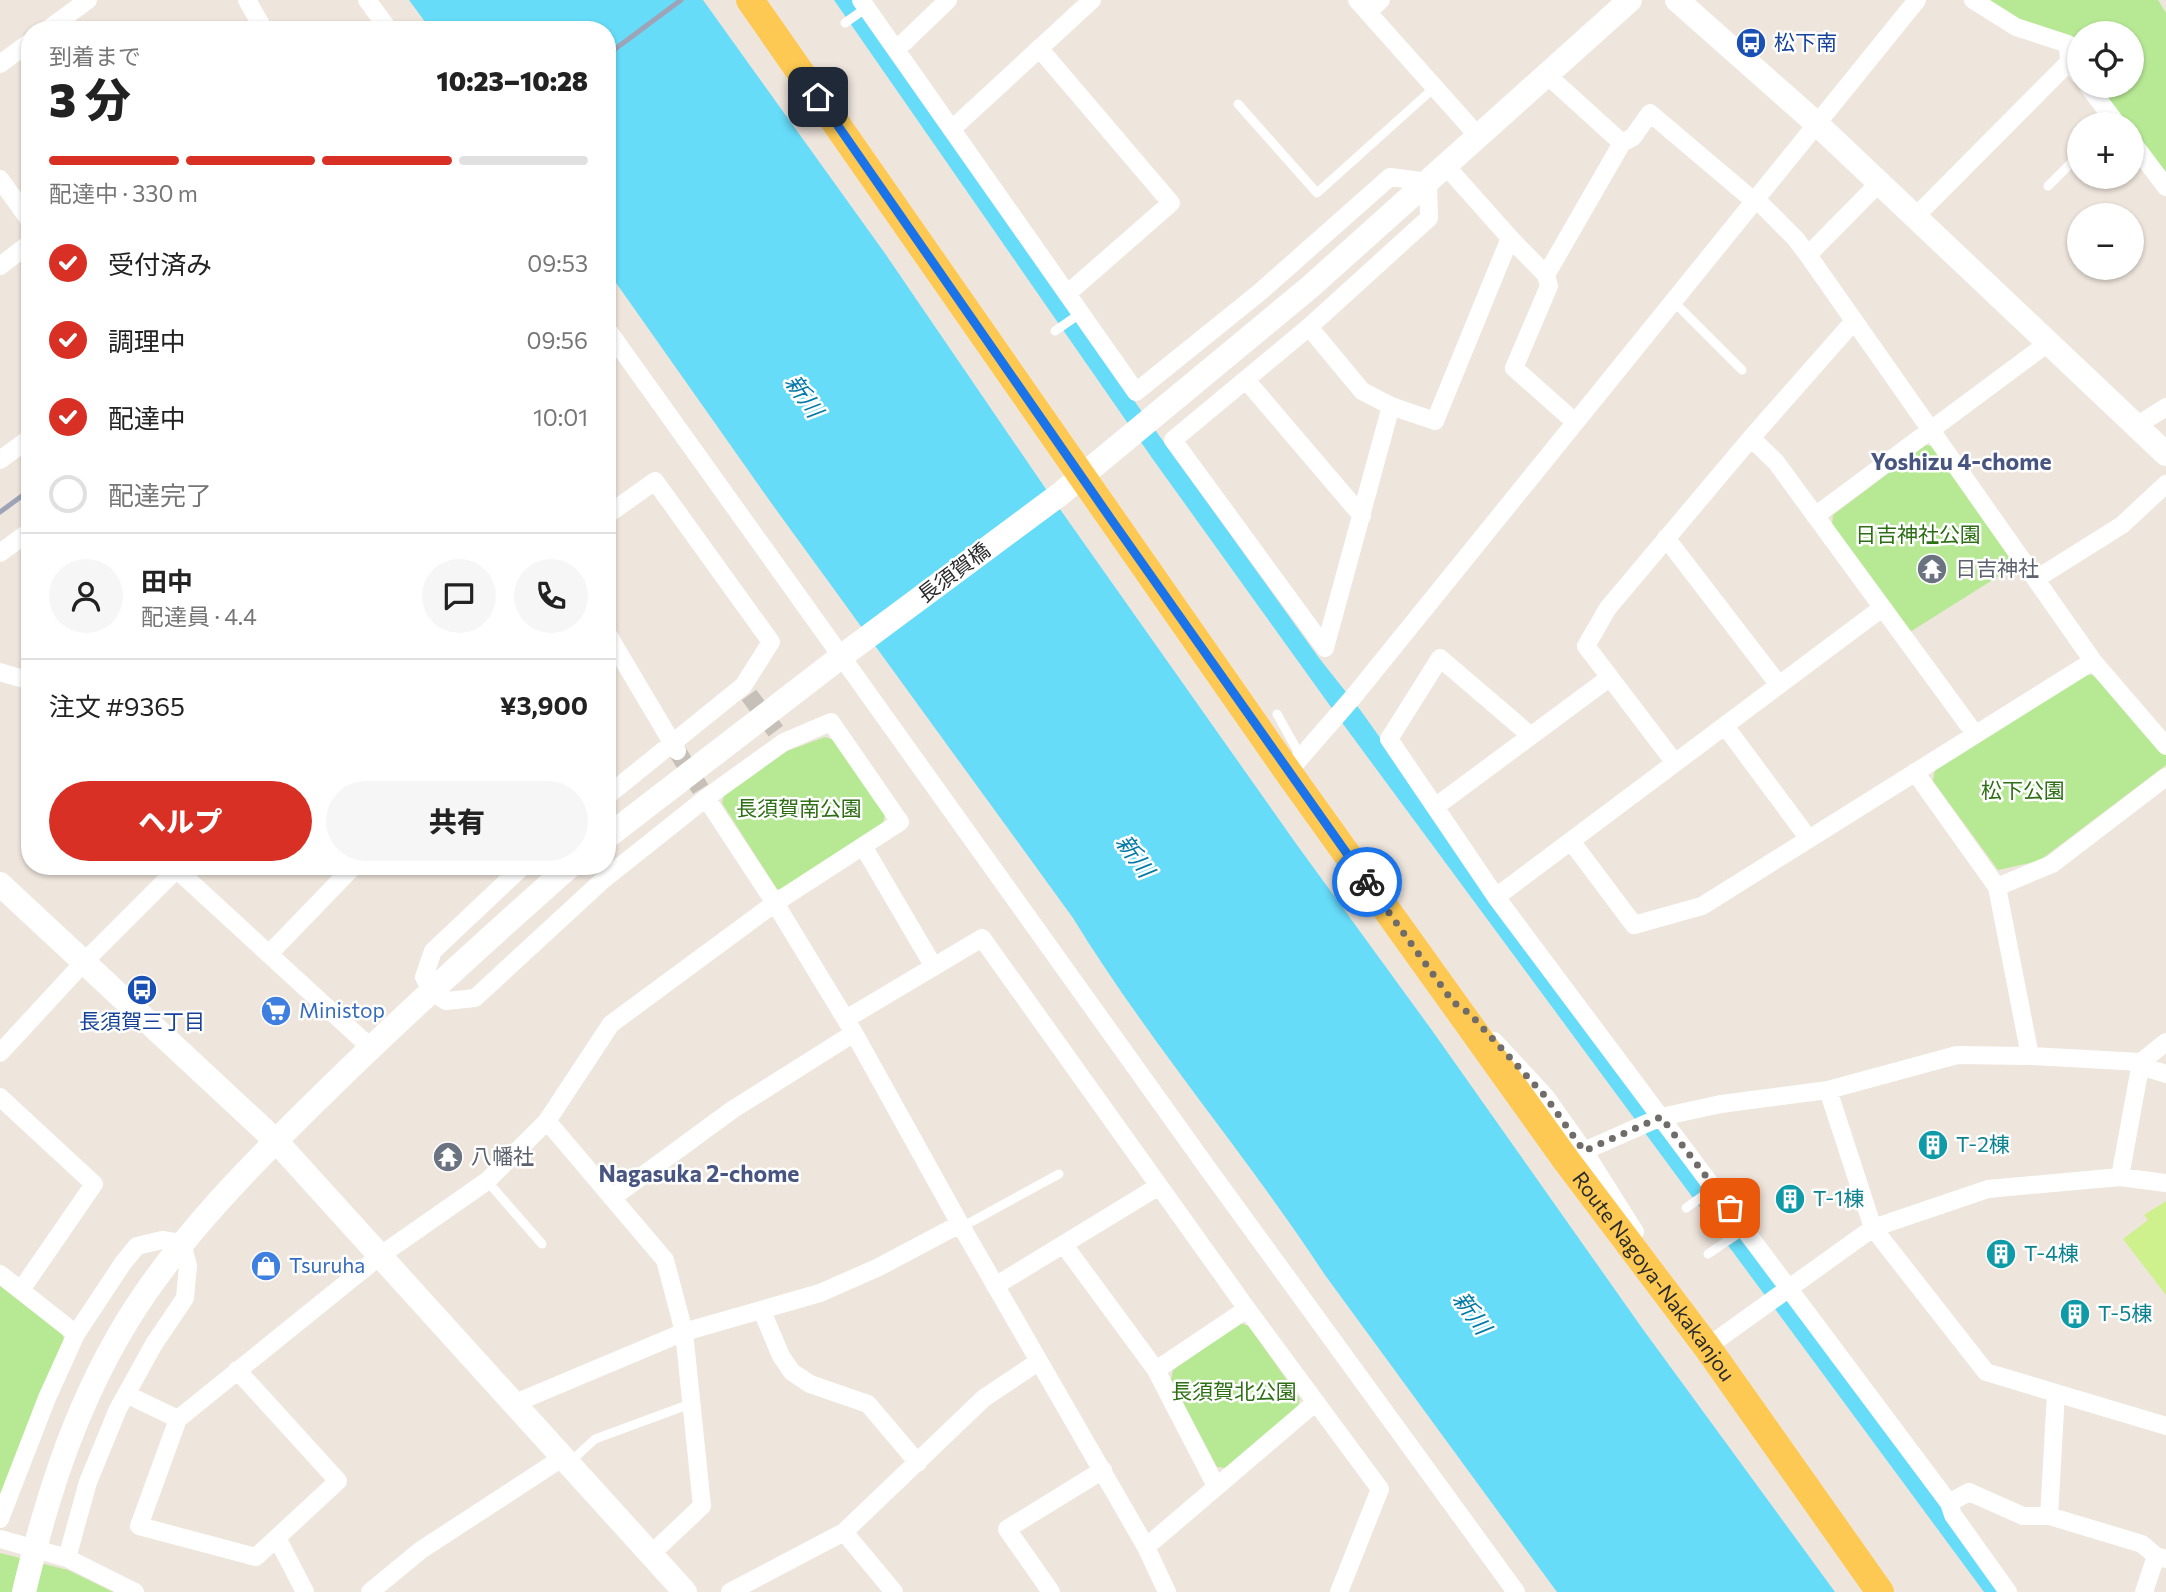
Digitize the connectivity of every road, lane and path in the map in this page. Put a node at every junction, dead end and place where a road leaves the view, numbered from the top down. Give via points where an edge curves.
1 (88, 0) edge
2 (247, 0) edge
3 (367, 0) edge
4 (750, 0) edge
5 (948, 0) edge
6 (1092, 0) edge
7 (1630, 0) edge
8 (1677, 0) edge
9 (1917, 0) edge
10 (1973, 0) edge
11 (1369, 4) edge
12 (863, 6) edge
13 (59, 21) edge
14 (259, 21) edge
15 (382, 21) edge
16 (845, 23) dead end
17 (2067, 44) edge
18 (1038, 48) junction
19 (21, 49) edge
20 (896, 50) junction
21 (0, 64) edge
22 (1547, 75) junction
23 (2067, 75) edge
24 (1435, 88) junction
25 (1238, 104) dead end
26 (1816, 124) junction
27 (951, 129) junction
28 (1478, 136) junction
29 (1622, 143) junction
30 (2144, 158) edge
31 (2067, 167) edge
32 (1437, 174) junction
33 (0, 179) edge
34 (1879, 183) junction
35 (2048, 186) dead end
36 (2166, 187) edge
37 (1755, 200) junction
38 (21, 208) edge
39 (1915, 217) junction
40 (1510, 238) junction
41 (21, 250) edge
42 (1808, 255) junction
43 (0, 266) edge
44 (1546, 275) junction
45 (1067, 294) junction
46 (1673, 301) junction
47 (1079, 314) junction
48 (1854, 321) junction
49 (1309, 327) junction
50 (1057, 329) dead end
51 (616, 341) edge
52 (2048, 343) junction
53 (1742, 370) dead end
54 (1246, 380) junction
55 (1391, 406) junction
56 (2166, 407) edge
57 (1575, 422) junction
58 (2136, 426) junction
59 (1933, 430) junction
60 (1751, 438) junction
61 (21, 445) edge
62 (2166, 454) edge
63 (0, 460) edge
64 (1081, 477) junction
65 (2166, 484) edge
66 (616, 509) edge
67 (1362, 516) junction
68 (1815, 516) junction
69 (21, 538) edge
70 (1665, 538) junction
71 (0, 553) edge
72 (2036, 579) junction
73 (1882, 608) junction
74 (616, 650) edge
75 (846, 654) junction
76 (2092, 661) junction
77 (0, 672) edge
78 (21, 678) edge
79 (1609, 678) junction
80 (1779, 685) junction
81 (1276, 714) dead end
82 (1725, 726) junction
83 (1975, 734) junction
84 (1531, 736) junction
85 (2166, 746) edge
86 (675, 747) junction
87 (1675, 763) junction
88 (1295, 765) junction
89 (1915, 772) junction
90 (2166, 777) edge
91 (616, 790) edge
92 (706, 799) junction
93 (1435, 807) junction
94 (616, 829) edge
95 (1809, 839) junction
96 (1571, 841) junction
97 (863, 846) junction
98 (616, 870) edge
99 (169, 875) edge
100 (185, 875) edge
101 (345, 875) edge
102 (513, 875) edge
103 (560, 875) edge
104 (609, 875) edge
105 (0, 884) edge
106 (1997, 887) junction
107 (1496, 897) junction
108 (775, 903) junction
109 (269, 954) junction
110 (84, 962) junction
111 (934, 967) junction
112 (431, 991) junction
113 (1449, 1004) junction
114 (850, 1026) junction
115 (2166, 1042) edge
116 (370, 1047) junction
117 (0, 1053) edge
118 (2030, 1056) junction
119 (2141, 1064) junction
120 (2166, 1074) edge
121 (1828, 1090) junction
122 (0, 1097) edge
123 (1661, 1117) junction
124 (547, 1121) junction
125 (276, 1140) junction
126 (1584, 1151) junction
127 (1059, 1174) dead end
128 (2120, 1178) junction
129 (487, 1181) junction
130 (2166, 1183) edge
131 (1159, 1186) junction
132 (1714, 1189) junction
133 (612, 1198) junction
134 (1686, 1208) dead end
135 (961, 1226) junction
136 (1873, 1228) junction
137 (1744, 1229) junction
138 (182, 1243) junction
139 (542, 1244) dead end
140 (1064, 1245) junction
141 (1708, 1254) dead end
142 (381, 1255) junction
143 (0, 1274) edge
144 (995, 1286) junction
145 (1788, 1286) junction
146 (21, 1290) junction
147 (1247, 1309) junction
148 (762, 1311) junction
149 (1688, 1324) junction
150 (684, 1332) junction
151 (76, 1334) junction
152 (1707, 1347) junction
153 (1038, 1362) junction
154 (237, 1370) junction
155 (1156, 1370) junction
156 (2056, 1394) junction
157 (128, 1395) junction
158 (1316, 1402) junction
159 (513, 1404) junction
160 (690, 1404) junction
161 (178, 1419) junction
162 (2166, 1426) edge
163 (564, 1461) junction
164 (918, 1463) junction
165 (1102, 1470) junction
166 (1216, 1486) junction
167 (1949, 1503) junction
168 (2049, 1516) junction
169 (0, 1518) edge
170 (844, 1532) junction
171 (277, 1538) junction
172 (0, 1539) edge
173 (1146, 1547) junction
174 (650, 1555) junction
175 (67, 1558) junction
176 (2161, 1558) edge
177 (24, 1592) edge
178 (135, 1592) edge
179 (305, 1592) edge
180 (370, 1592) edge
181 (685, 1592) edge
182 (730, 1592) edge
183 (894, 1592) edge
184 (1051, 1592) edge
185 (1167, 1592) edge
186 (1339, 1592) edge
187 (1516, 1592) edge
188 (1880, 1592) edge
189 (2008, 1592) edge
190 (2144, 1592) edge

1 - 13 street
2 - 14 street
3 - 15 street
4 - 64 main road, Route Nagoya-Nakakanjou
5 - 20 street
6 - 18 street
7 - 22 street, 長須賀橋
8 - 26 street
9 - 26 street
10 - 17 street via 2016,27
11 - 24 street
12 - 16 lane
12 - 20 street
18 - 27 street
18 - 45 street via 1171,203
19 - 21 street
20 - 27 street
22 - 28 street, 長須賀橋
22 - 29 street
23 - 39 street
24 - 25 lane via 1317,193
24 - 28 street
26 - 34 street
26 - 37 street
27 - 45 street
28 - 32 street, 長須賀橋
29 - 37 street via 1633,137 1650,113
29 - 44 street
30 - 36 street
31 - 35 lane
32 - 40 street
32 - 47 street via 1390,177 1260,292 1136,392
32 - 49 street via 1429,218
32 - 64 street, 長須賀橋 via 1310,287
33 - 38 street
34 - 39 street
34 - 42 street
37 - 42 street
37 - 46 street
39 - 52 street
40 - 44 street
40 - 55 street via 1435,421
41 - 43 street
42 - 48 street
44 - 57 street via 1549,286 1514,368
45 - 47 street
46 - 53 lane
46 - 57 street
47 - 50 lane
48 - 59 street
48 - 60 street
49 - 54 street
49 - 55 street via 1362,391
51 - 75 street
52 - 58 street
52 - 59 street
54 - 67 street
54 - 67 street via 1173,440 1325,648
55 - 67 street
56 - 58 street
57 - 88 street
58 - 62 street
59 - 68 street
59 - 72 street
60 - 68 street via 1776,462
60 - 70 street
61 - 63 street
64 - 75 street, 長須賀橋
64 - 88 main road, Route Nagoya-Nakakanjou
65 - 72 street via 2122,525
66 - 86 street via 655,481 771,642 746,690
68 - 73 street
69 - 71 street
70 - 79 street via 1608,608 1586,646
70 - 80 street
72 - 76 street
73 - 80 street
73 - 83 street
74 - 86 street
75 - 94 street, 長須賀橋
75 - 187 street via 1198,1154
76 - 83 street
76 - 85 street
77 - 78 street
79 - 84 street
79 - 87 street
80 - 82 street
81 - 88 lane
82 - 87 street
82 - 95 street
83 - 89 street
84 - 93 street
84 - 93 street via 1440,658 1389,740
86 - 91 street
87 - 96 street
88 - 113 main road, Route Nagoya-Nakakanjou
89 - 95 street
89 - 106 street
90 - 106 street via 2052,864
92 - 97 street via 781,738 831,722 901,822
92 - 98 street
92 - 108 street
93 - 107 street
95 - 96 street via 1702,906 1634,925
96 - 107 street
97 - 108 street
97 - 111 street
99 - 110 street
100 - 109 street
101 - 109 street
102 - 112 street via 433,951 424,977
103 - 112 street
104 - 112 street via 475,998 446,1001
105 - 110 street
106 - 118 street
107 - 123 street
108 - 114 street
108 - 124 street via 611,1024
109 - 116 street
110 - 117 street
110 - 125 street
111 - 114 street
111 - 131 street via 982,938
112 - 116 street
113 - 126 street via 1470,1014 1545,1096
113 - 149 main road, Route Nagoya-Nakakanjou
114 - 133 street
114 - 135 street
115 - 119 street
116 - 125 street
118 - 119 street
118 - 121 street via 1957,1055
119 - 120 street
119 - 128 street
121 - 123 street
121 - 136 street
122 - 146 street via 94,1184
123 - 126 street
123 - 132 street
124 - 129 street
124 - 133 street
125 - 138 street
125 - 142 street
126 - 149 street via 1671,1283
127 - 135 lane
128 - 130 street
128 - 136 street via 1988,1189
129 - 139 lane
129 - 142 street
131 - 140 street
131 - 147 street
132 - 134 lane
132 - 137 street
133 - 150 street via 665,1260
135 - 144 street
135 - 148 street via 820,1293
136 - 145 street
136 - 156 street via 1986,1371
137 - 141 lane
137 - 145 street
138 - 151 street via 162,1240 137,1246
138 - 157 street via 188,1266 185,1298
138 - 177 street via 108,1354 81,1409 41,1520
140 - 144 street
140 - 155 street
142 - 154 street
142 - 159 street
143 - 146 street
144 - 153 street
145 - 152 street
145 - 167 street
146 - 151 street
147 - 155 street
147 - 158 street
148 - 150 street
148 - 164 street via 780,1356 792,1372 810,1384 868,1404
149 - 152 main road, Route Nagoya-Nakakanjou
150 - 159 street
150 - 160 street
151 - 169 street
152 - 188 main road, Route Nagoya-Nakakanjou
153 - 164 street via 985,1398
153 - 165 street
154 - 161 street
154 - 171 street via 338,1480
155 - 166 street
156 - 162 street
156 - 168 street
157 - 161 street
157 - 175 street via 88,1482
158 - 166 street
158 - 186 street via 1380,1489
159 - 163 street
160 - 163 lane via 595,1439
160 - 174 street via 702,1506
161 - 171 street via 139,1526 256,1557
163 - 174 street
163 - 180 street via 421,1550
164 - 170 street
165 - 173 street
165 - 184 street via 1007,1529
166 - 173 street
167 - 168 street via 1969,1492 2023,1516
167 - 189 street
168 - 176 street via 2141,1544
170 - 182 street
170 - 183 street
171 - 179 street
172 - 175 street
173 - 185 street
174 - 181 street
175 - 178 street
176 - 190 street

